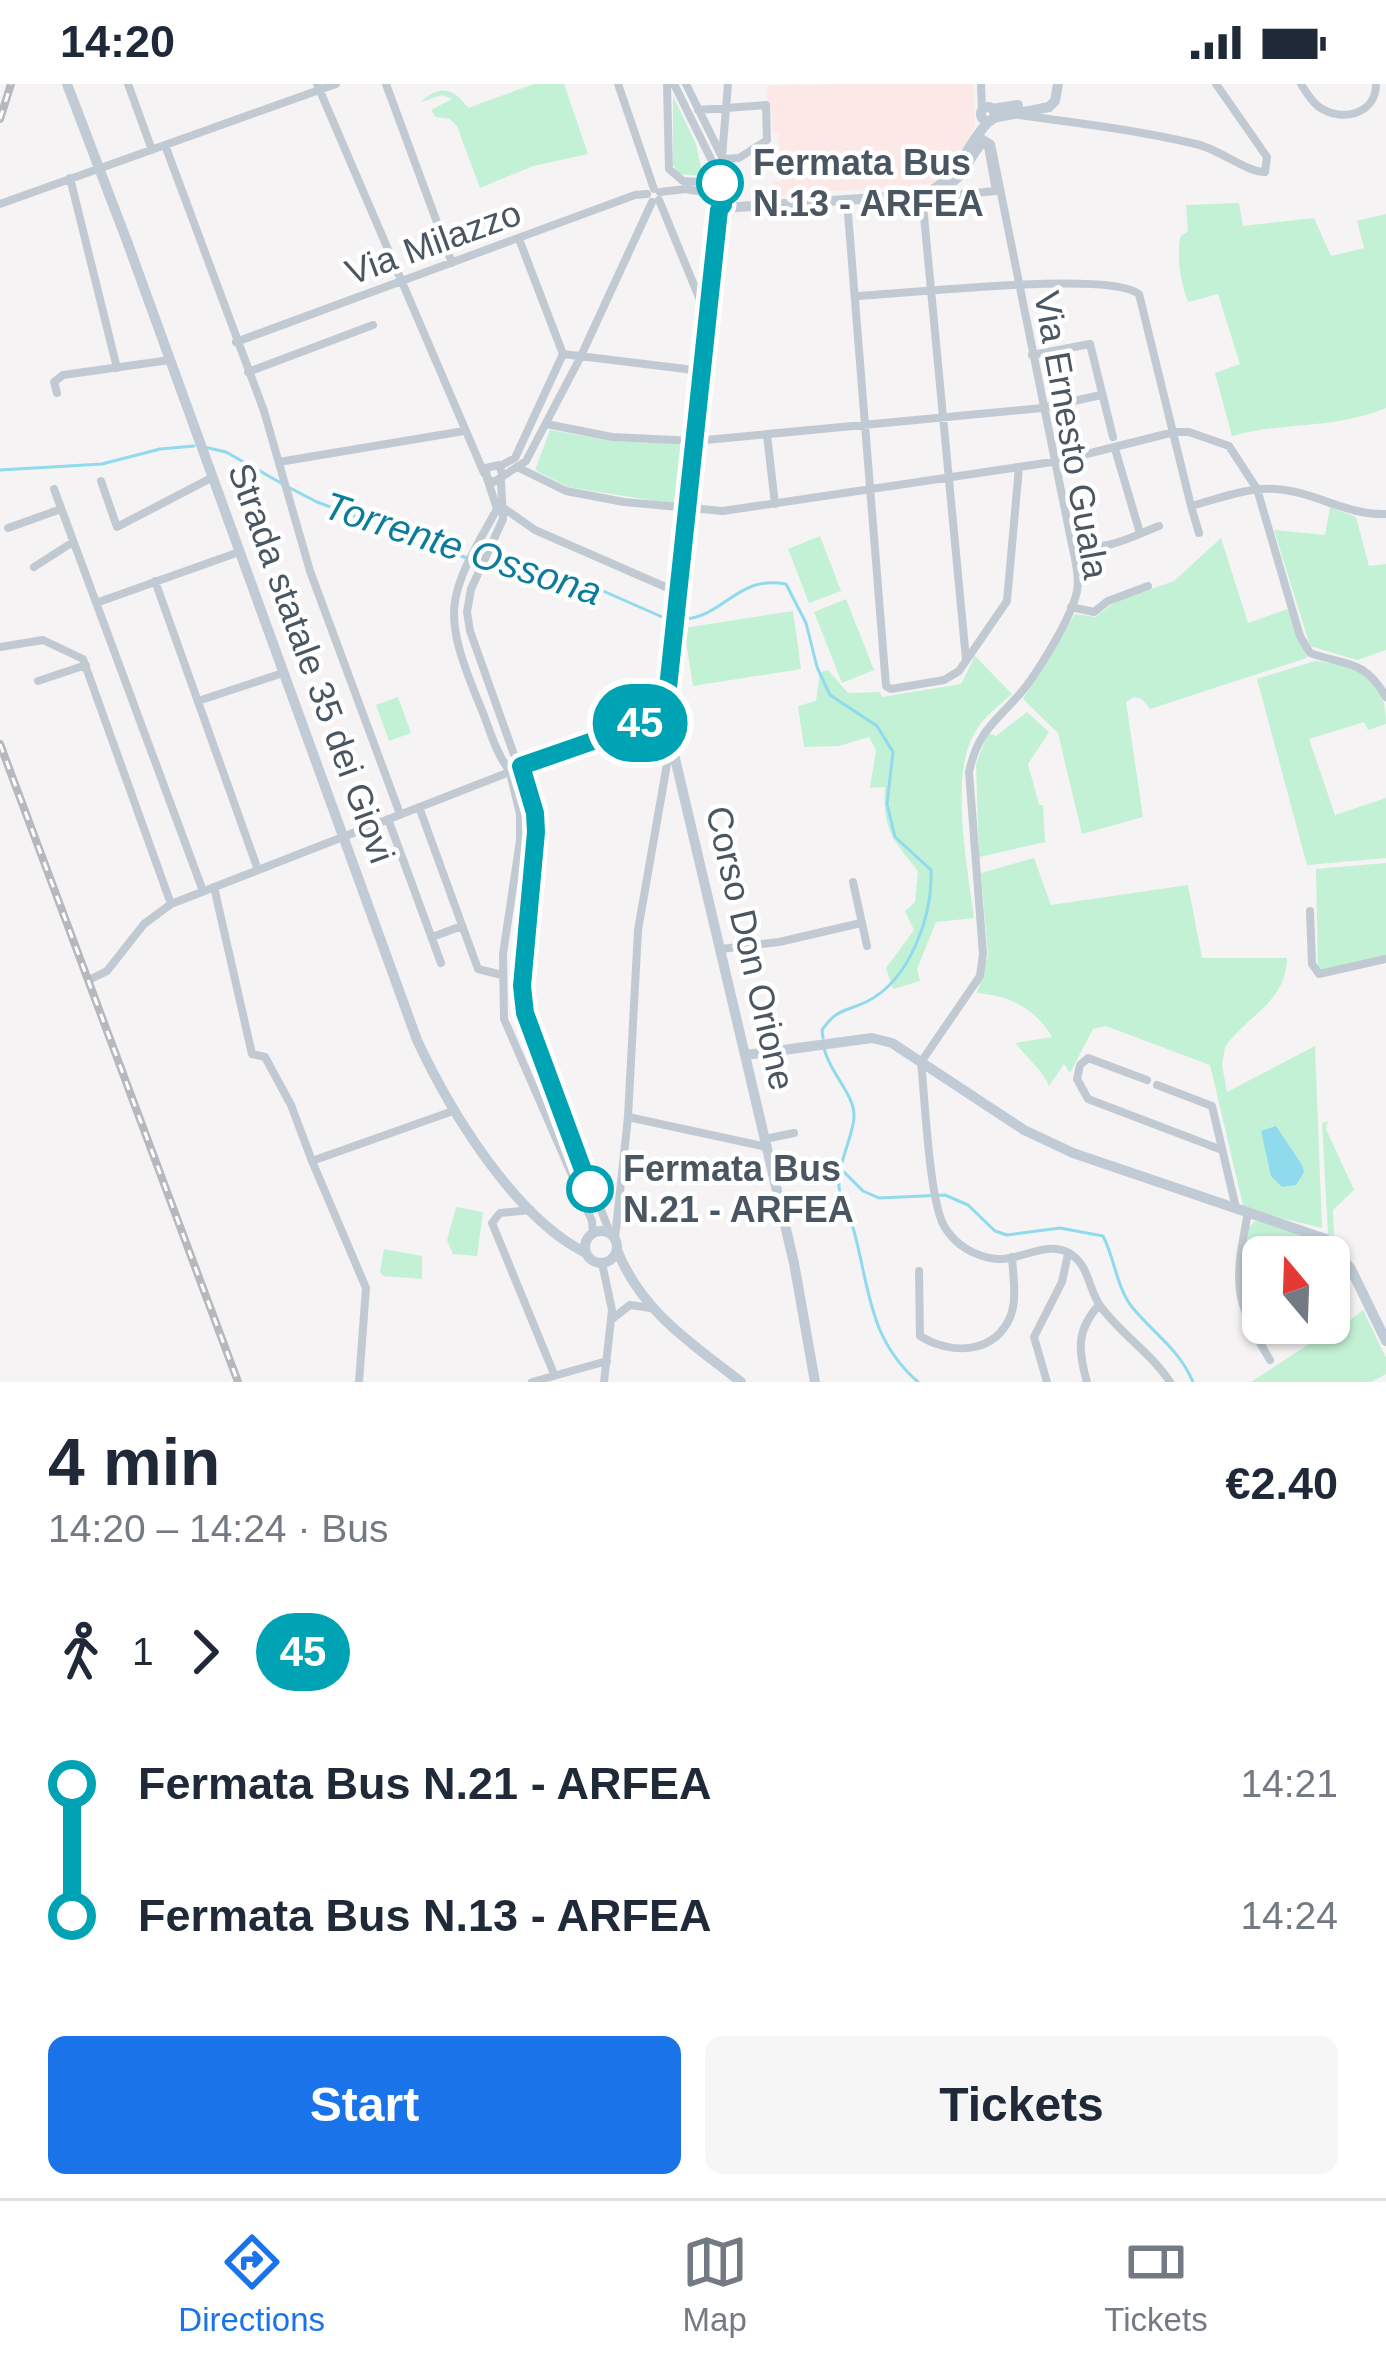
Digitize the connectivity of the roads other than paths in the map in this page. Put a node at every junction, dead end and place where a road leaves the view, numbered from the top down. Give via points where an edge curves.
1 (67, 84) edge
2 (128, 84) edge
3 (336, 84) edge
4 (386, 84) edge
5 (618, 84) edge
6 (670, 84) edge
7 (686, 84) edge
8 (728, 84) edge
9 (1216, 84) edge
10 (1300, 84) edge
11 (1376, 84) edge
12 (318, 87) edge
13 (981, 88) edge
14 (1057, 90) edge
15 (727, 109) junction
16 (698, 110) junction
17 (991, 114) junction
18 (980, 136) junction
19 (165, 145) junction
20 (152, 150) junction
21 (719, 160) junction
22 (70, 178) junction
23 (714, 183) junction
24 (939, 188) junction
25 (1001, 194) junction
26 (922, 195) junction
27 (655, 196) junction
28 (847, 201) junction
29 (719, 203) junction
30 (0, 204) edge
31 (519, 239) junction
32 (452, 263) junction
33 (401, 282) junction
34 (1018, 285) junction
35 (932, 293) junction
36 (856, 296) junction
37 (705, 312) junction
38 (374, 325) dead end
39 (236, 342) junction
40 (563, 354) junction
41 (1032, 355) junction
42 (580, 358) junction
43 (171, 359) junction
44 (117, 368) junction
45 (701, 370) junction
46 (248, 372) junction
47 (57, 393) dead end
48 (1101, 395) junction
49 (1042, 408) junction
50 (940, 418) junction
51 (546, 424) junction
52 (863, 427) junction
53 (464, 431) junction
54 (1174, 432) junction
55 (767, 435) junction
56 (694, 441) junction
57 (1114, 443) junction
58 (279, 462) junction
59 (1054, 462) junction
60 (499, 465) junction
61 (517, 467) junction
62 (1019, 467) junction
63 (486, 476) junction
64 (213, 478) junction
65 (502, 478) junction
66 (946, 478) junction
67 (101, 481) dead end
68 (54, 489) dead end
69 (868, 489) junction
70 (1257, 489) junction
71 (775, 504) junction
72 (1191, 506) junction
73 (62, 509) junction
74 (505, 509) junction
75 (687, 509) junction
76 (1386, 514) edge
77 (1159, 526) dead end
78 (8, 527) dead end
79 (1140, 533) junction
80 (1199, 533) dead end
81 (1070, 535) junction
82 (74, 542) junction
83 (239, 551) junction
84 (34, 566) dead end
85 (155, 581) junction
86 (1148, 586) dead end
87 (677, 592) junction
88 (96, 603) junction
89 (1071, 607) junction
90 (0, 647) edge
91 (966, 661) junction
92 (480, 662) junction
93 (86, 665) junction
94 (464, 667) junction
95 (284, 673) junction
96 (38, 681) dead end
97 (1386, 697) edge
98 (198, 701) junction
99 (665, 716) junction
100 (502, 721) junction
101 (489, 727) junction
102 (674, 753) junction
103 (514, 770) junction
104 (419, 807) junction
105 (400, 814) junction
106 (388, 819) junction
107 (342, 837) junction
108 (258, 869) junction
109 (853, 882) dead end
110 (214, 887) junction
111 (202, 891) junction
112 (171, 904) junction
113 (1310, 911) dead end
114 (861, 923) junction
115 (462, 926) junction
116 (432, 937) junction
117 (867, 946) dead end
118 (721, 949) junction
119 (1386, 959) edge
120 (441, 963) dead end
121 (502, 975) junction
122 (91, 979) dead end
123 (746, 1055) junction
124 (921, 1062) junction
125 (453, 1111) junction
126 (628, 1118) junction
127 (794, 1133) dead end
128 (766, 1143) junction
129 (1222, 1150) junction
130 (312, 1161) junction
131 (532, 1210) junction
132 (617, 1211) junction
133 (1242, 1211) junction
134 (555, 1231) junction
135 (590, 1236) junction
136 (612, 1236) junction
137 (1068, 1252) junction
138 (586, 1253) junction
139 (1012, 1257) junction
140 (604, 1263) junction
141 (919, 1271) dead end
142 (628, 1278) junction
143 (1099, 1305) junction
144 (652, 1308) junction
145 (611, 1320) junction
146 (1386, 1341) edge
147 (1270, 1360) dead end
148 (607, 1361) junction
149 (554, 1374) junction
150 (359, 1382) edge
151 (532, 1382) edge
152 (604, 1382) edge
153 (741, 1382) edge
154 (819, 1382) edge
155 (1047, 1382) edge
156 (1087, 1382) edge
157 (1170, 1382) edge

1 - 43 street, Strada statale 35 dei Giovi, bridge
2 - 20 street
3 - 12 street
4 - 32 street
5 - 27 street
6 - 21 street
6 - 23 street via 669,169 683,181
7 - 16 street
8 - 15 street
9 - 17 street via 1267,157 1265,172 1197,144
10 - 11 street via 1320,108 1346,115 1373,102
12 - 19 street
12 - 33 street
13 - 17 street
14 - 17 street via 1043,109
15 - 16 street
15 - 21 street
15 - 21 street via 766,105 767,140
16 - 21 street
17 - 18 street
18 - 18 street via 946,188 954,195 996,191
18 - 24 street
18 - 25 street, Via Ernesto Guala via 991,144
19 - 20 street
19 - 39 street
20 - 22 street
21 - 23 street
21 - 29 street
22 - 30 street
22 - 44 street
23 - 29 street
24 - 25 street via 952,198
24 - 26 street
25 - 34 street, Via Ernesto Guala
26 - 28 street
26 - 35 street
27 - 29 street, Via Milazzo via 686,190
27 - 31 street, Via Milazzo via 635,195
27 - 37 street
27 - 42 street
28 - 29 street
28 - 36 street
29 - 37 street, Corso Don Orione
31 - 32 street, Via Milazzo
31 - 40 street
32 - 33 street, Via Milazzo
33 - 39 street, Via Milazzo
33 - 53 street
34 - 35 street
34 - 41 street, Via Ernesto Guala
34 - 54 street via 1110,283 1139,294
35 - 36 street
35 - 50 street
36 - 52 street
37 - 45 street, Corso Don Orione
38 - 46 street
39 - 46 street
40 - 42 street
40 - 60 street via 515,458
41 - 48 street via 1090,344
41 - 49 street, Via Ernesto Guala
42 - 45 street
42 - 51 street
43 - 44 street
43 - 64 street, Strada statale 35 dei Giovi
44 - 47 street via 64,375 54,382
45 - 56 street, Corso Don Orione
46 - 58 street
48 - 49 street
48 - 57 street
49 - 50 street
49 - 59 street, Via Ernesto Guala
50 - 52 street
50 - 66 street
51 - 56 street
51 - 61 street
52 - 55 street
52 - 69 street
53 - 58 street
53 - 63 street
54 - 57 street
54 - 70 street via 1228,446
54 - 72 street
55 - 56 street
55 - 71 street
56 - 75 street, Corso Don Orione
57 - 59 street
57 - 79 street
58 - 105 street
59 - 62 street
59 - 81 street, Via Ernesto Guala
60 - 63 street via 489,465
60 - 65 street
61 - 65 street
61 - 75 street via 566,491
62 - 66 street
62 - 91 street via 1007,601
63 - 65 street
63 - 94 street via 497,508 464,567 453,616
64 - 67 street via 117,527
64 - 83 street, Strada statale 35 dei Giovi
65 - 74 street
66 - 69 street
66 - 91 street
68 - 73 street
69 - 71 street
69 - 91 street via 883,681 891,689 944,680
70 - 72 street
70 - 76 street
70 - 97 street via 1310,653 1369,672
71 - 75 street
72 - 80 street
73 - 78 street
73 - 82 street
74 - 87 street
74 - 92 street via 467,612
75 - 87 street, Corso Don Orione
77 - 79 street
79 - 81 street via 1097,547
81 - 89 street, Via Ernesto Guala via 1077,579
82 - 84 street
82 - 88 street
83 - 85 street
83 - 95 street, Strada statale 35 dei Giovi
85 - 88 street
85 - 98 street
86 - 89 street via 1094,612
87 - 99 street, Corso Don Orione
88 - 111 street
89 - 124 street, Via Ernesto Guala via 1021,694 974,749 980,976
90 - 93 street via 43,640
92 - 94 street
92 - 100 street
93 - 96 street
93 - 112 street
94 - 101 street
95 - 98 street
95 - 107 street, Strada statale 35 dei Giovi
98 - 108 street
99 - 102 street, Corso Don Orione
99 - 103 street
100 - 101 street
100 - 103 street
101 - 103 street
102 - 118 street, Corso Don Orione
102 - 126 street via 642,903
103 - 104 street
103 - 121 street via 520,840
103 - 136 street via 536,832 525,1013
104 - 105 street
104 - 115 street
105 - 106 street
106 - 107 street
106 - 116 street
107 - 108 street
107 - 125 street, Strada statale 35 dei Giovi via 417,1040
108 - 110 street
109 - 114 street
110 - 111 street
110 - 130 street via 252,1054 277,1077
111 - 112 street
112 - 122 street
113 - 119 street via 1319,974
114 - 117 street
114 - 118 street
115 - 116 street
115 - 121 street via 478,969
116 - 120 street
118 - 123 street, Corso Don Orione
121 - 135 street via 515,1052 592,1221
123 - 124 street via 884,1040
123 - 128 street, Corso Don Orione
124 - 133 street via 1073,1153
124 - 139 street via 938,1211 970,1253
125 - 130 street
125 - 131 street, Strada statale 35 dei Giovi
126 - 128 street
126 - 132 street
127 - 128 street
128 - 154 street, Corso Don Orione
129 - 129 street via 1212,1106 1088,1058 1080,1064 1077,1078 1088,1099
129 - 133 street
130 - 150 street via 364,1278
131 - 134 street, Strada statale 35 dei Giovi
131 - 149 street via 496,1215 493,1228
132 - 136 street
132 - 136 street
133 - 146 street via 1333,1244
133 - 147 street via 1237,1291
134 - 135 street, Strada statale 35 dei Giovi
134 - 138 street, Strada statale 35 dei Giovi
135 - 136 street, Strada statale 35 dei Giovi
135 - 138 street
136 - 140 street
136 - 142 street
137 - 139 street
137 - 143 street
137 - 155 street via 1034,1337
138 - 140 street, Strada statale 35 dei Giovi
139 - 141 street via 1011,1314 993,1338 968,1349 920,1336
140 - 142 street
140 - 145 street
142 - 144 street
143 - 156 street via 1084,1322 1078,1352
143 - 157 street
144 - 145 street via 630,1305
144 - 153 street
145 - 148 street
148 - 149 street
148 - 152 street
149 - 151 street

